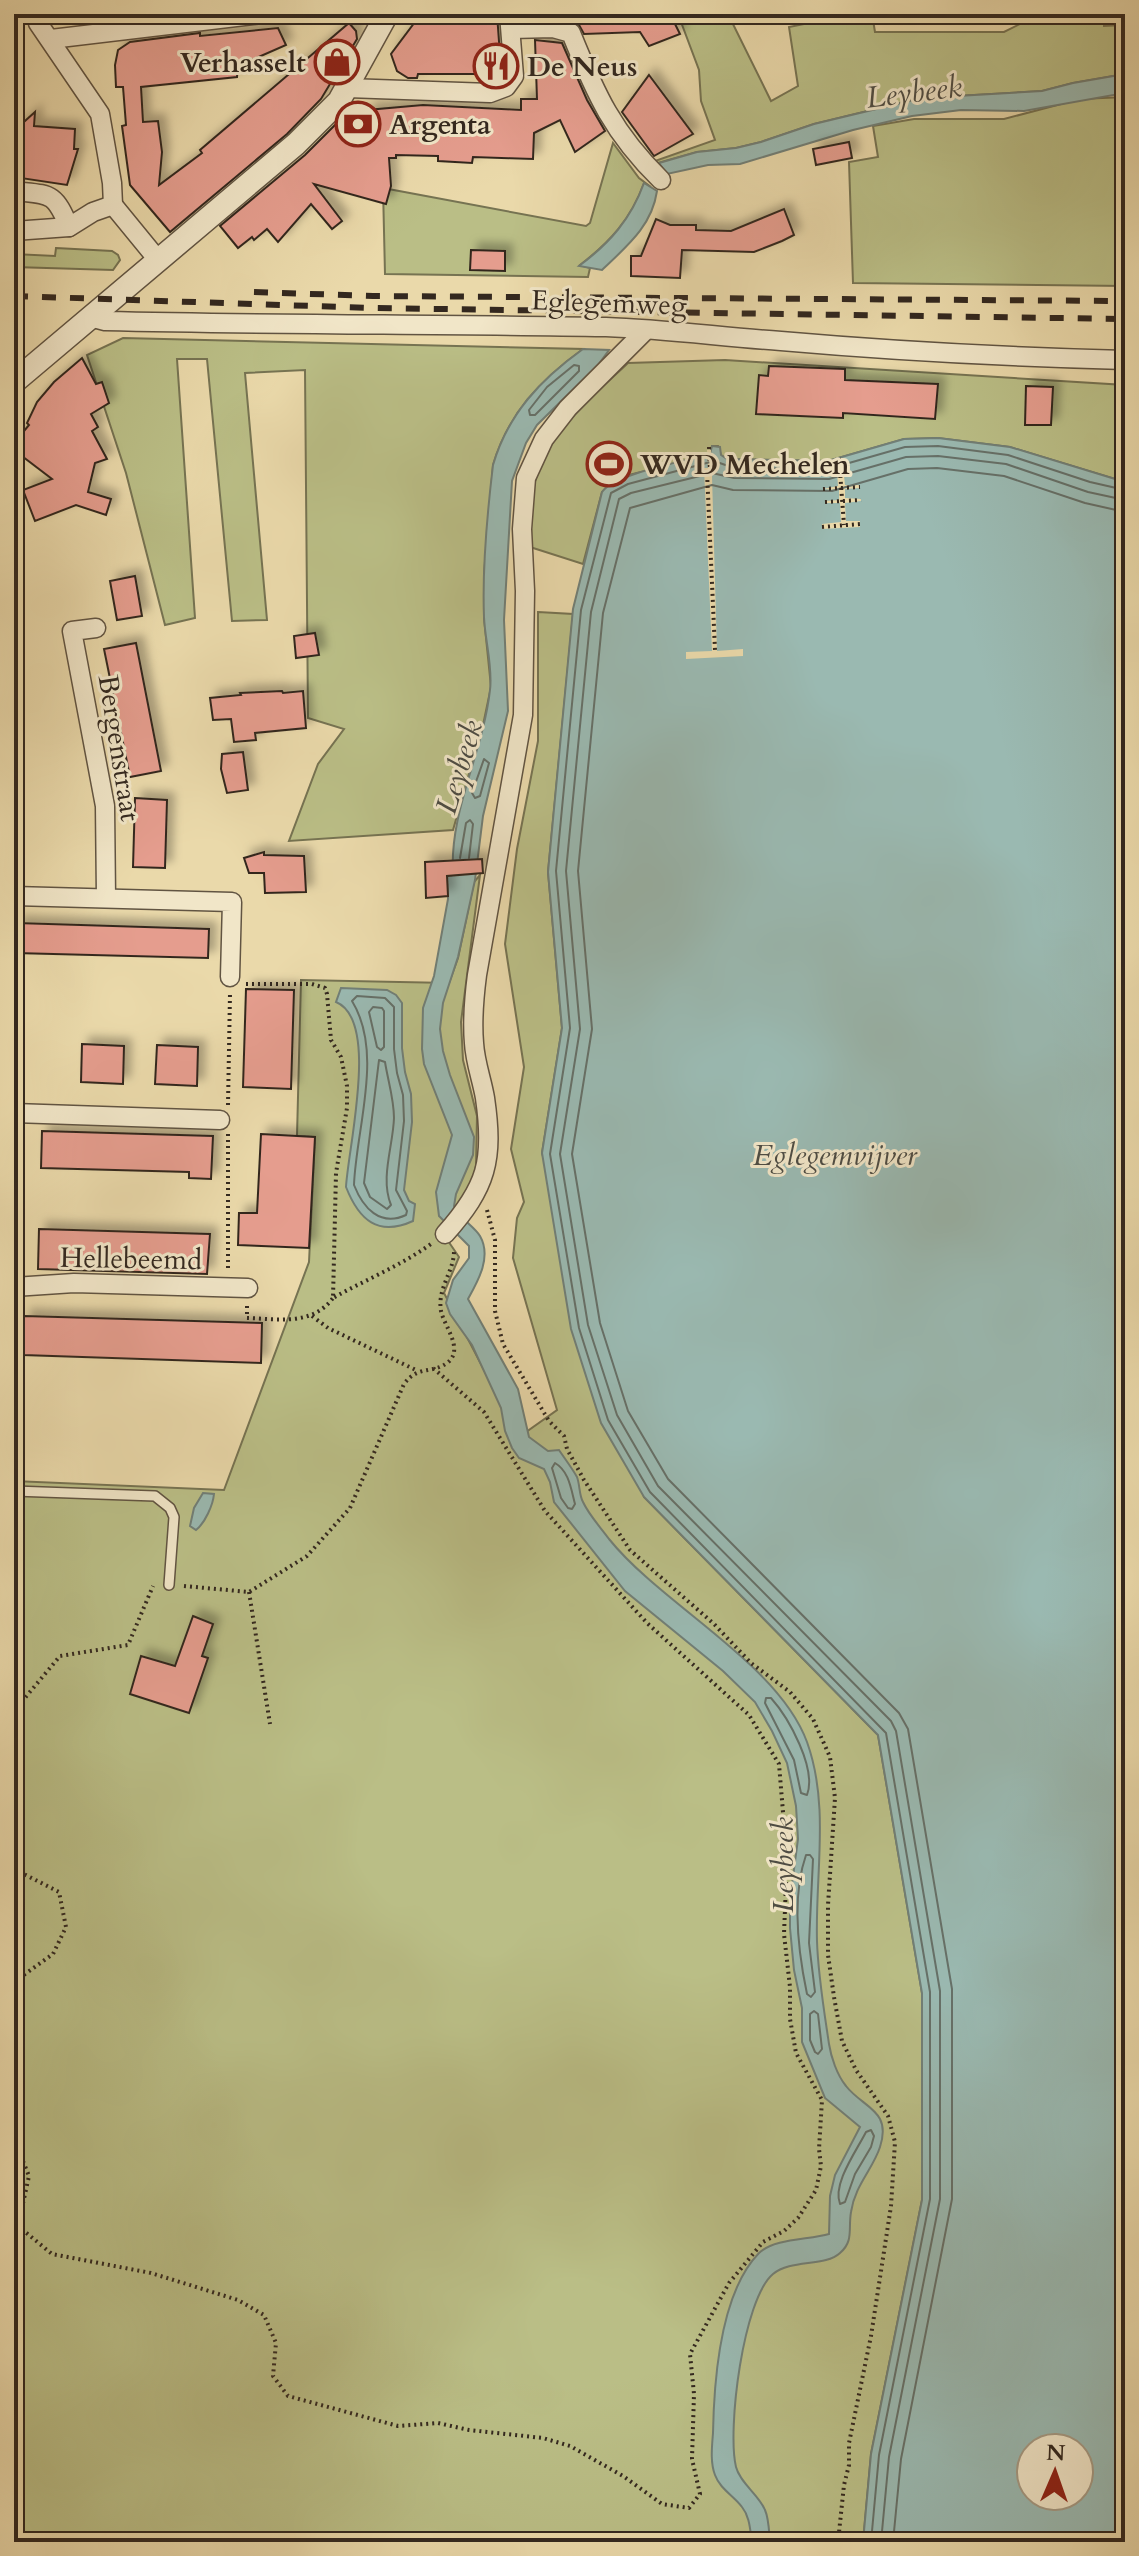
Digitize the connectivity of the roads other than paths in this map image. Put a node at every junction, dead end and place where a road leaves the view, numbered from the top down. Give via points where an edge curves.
1 (37, 14) edge
2 (262, 14) edge
3 (380, 15) edge
4 (510, 22) edge
5 (51, 39) junction
6 (347, 88) junction
7 (661, 180) dead end
8 (14, 191) edge
9 (113, 205) junction
10 (69, 227) junction
11 (14, 231) edge
12 (158, 260) junction
13 (90, 317) junction
14 (645, 331) junction
15 (1125, 360) edge
16 (14, 382) edge
17 (96, 628) dead end
18 (14, 896) edge
19 (106, 898) junction
20 (230, 977) road end
21 (14, 1113) edge
22 (220, 1120) dead end
23 (445, 1234) road end
24 (14, 1287) edge
25 (248, 1288) road end
26 (14, 1491) edge
27 (169, 1585) road end

1 - 5 street
2 - 5 street
3 - 6 street
4 - 6 street via 514,76 506,87 490,93
4 - 7 street via 571,33 603,108
5 - 9 street via 100,114
6 - 12 street via 296,144
8 - 10 street via 51,196
9 - 10 street
9 - 12 street
10 - 11 street
12 - 13 street
13 - 14 street, Eglegemweg
13 - 16 street
14 - 15 street, Eglegemweg
14 - 23 street via 568,408 544,439 526,478 523,715 473,1014 485,1098 486,1171 467,1210
17 - 19 street, Bergenstraat via 72,631 105,806
18 - 19 street
19 - 20 street via 232,902
21 - 22 street
24 - 25 street, Hellebeemd via 74,1283
26 - 27 lane via 155,1496 174,1517

